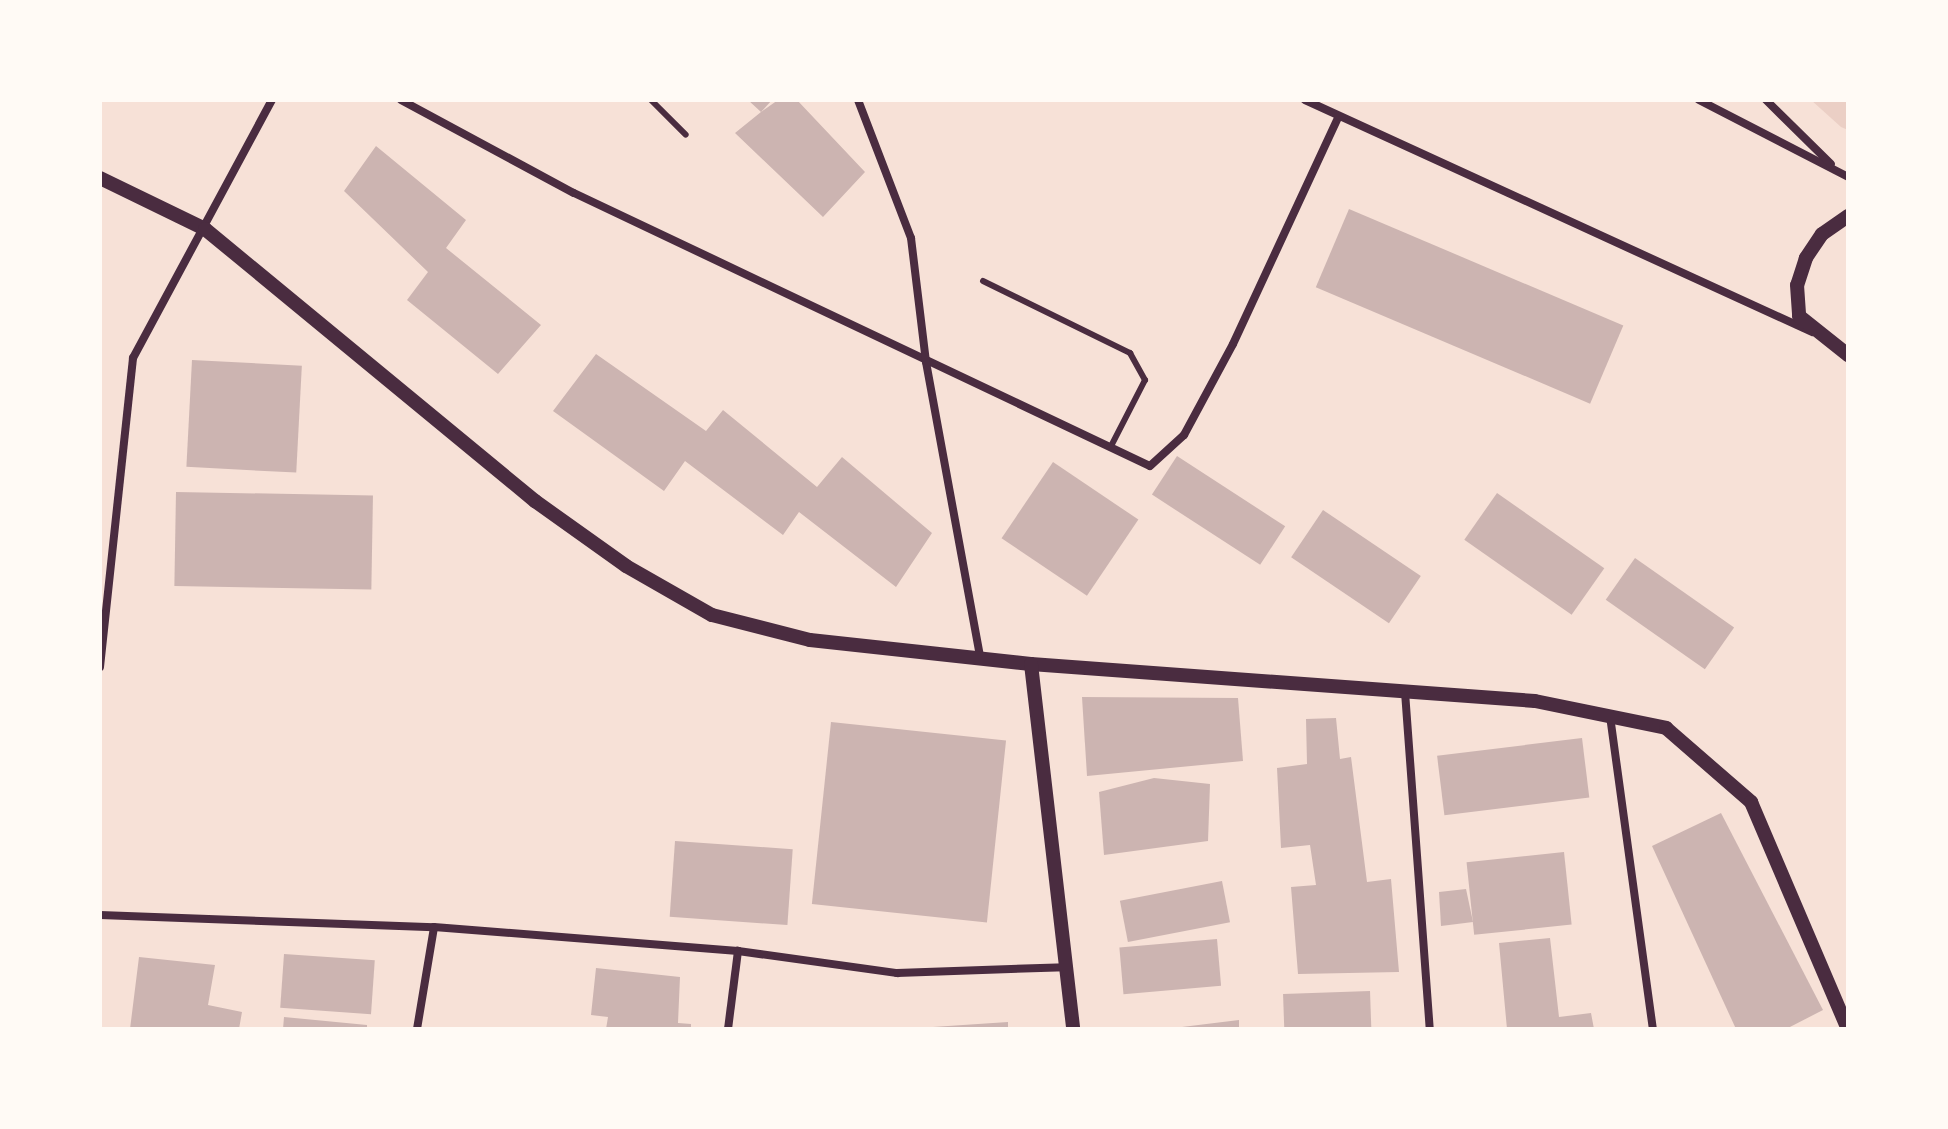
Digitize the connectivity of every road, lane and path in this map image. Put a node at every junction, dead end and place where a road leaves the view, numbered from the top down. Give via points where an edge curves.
1 (272, 100) edge
2 (401, 100) edge
3 (651, 100) edge
4 (858, 100) edge
5 (1305, 100) edge
6 (1699, 100) edge
7 (1766, 100) edge
8 (1338, 118) junction
9 (686, 135) dead end
10 (1838, 170) junction
11 (1848, 177) edge
12 (100, 178) edge
13 (1848, 216) edge
14 (205, 229) junction
15 (983, 281) dead end
16 (1820, 335) junction
17 (1848, 355) edge
18 (926, 362) junction
19 (1110, 448) junction
20 (103, 609) edge
21 (980, 656) junction
22 (1031, 664) junction
23 (100, 666) edge
24 (1405, 692) junction
25 (1610, 716) junction
26 (100, 915) edge
27 (434, 927) junction
28 (738, 951) junction
29 (1065, 967) junction
30 (417, 1029) edge
31 (728, 1029) edge
32 (1073, 1029) edge
33 (1430, 1029) edge
34 (1653, 1029) edge
35 (1848, 1029) edge

1 - 14 street
2 - 18 street via 574,193
3 - 9 lane
4 - 18 street via 911,238
5 - 8 street
6 - 10 street
7 - 10 street
8 - 16 street
8 - 19 street via 1279,254 1184,435 1150,466
10 - 11 street
12 - 14 street
13 - 16 street via 1822,234 1797,285 1799,316
14 - 20 street via 133,358
14 - 21 street via 535,501 626,566 712,615 810,640
15 - 19 lane via 1130,353 1145,380
16 - 17 street
18 - 19 street
18 - 21 street
20 - 23 street
21 - 22 street
22 - 24 street
22 - 29 street
24 - 25 street via 1535,701
24 - 33 street
25 - 34 street
25 - 35 street via 1666,728 1751,802
26 - 27 street
27 - 28 street
27 - 30 street
28 - 29 street via 925,974
28 - 31 street
29 - 32 street

